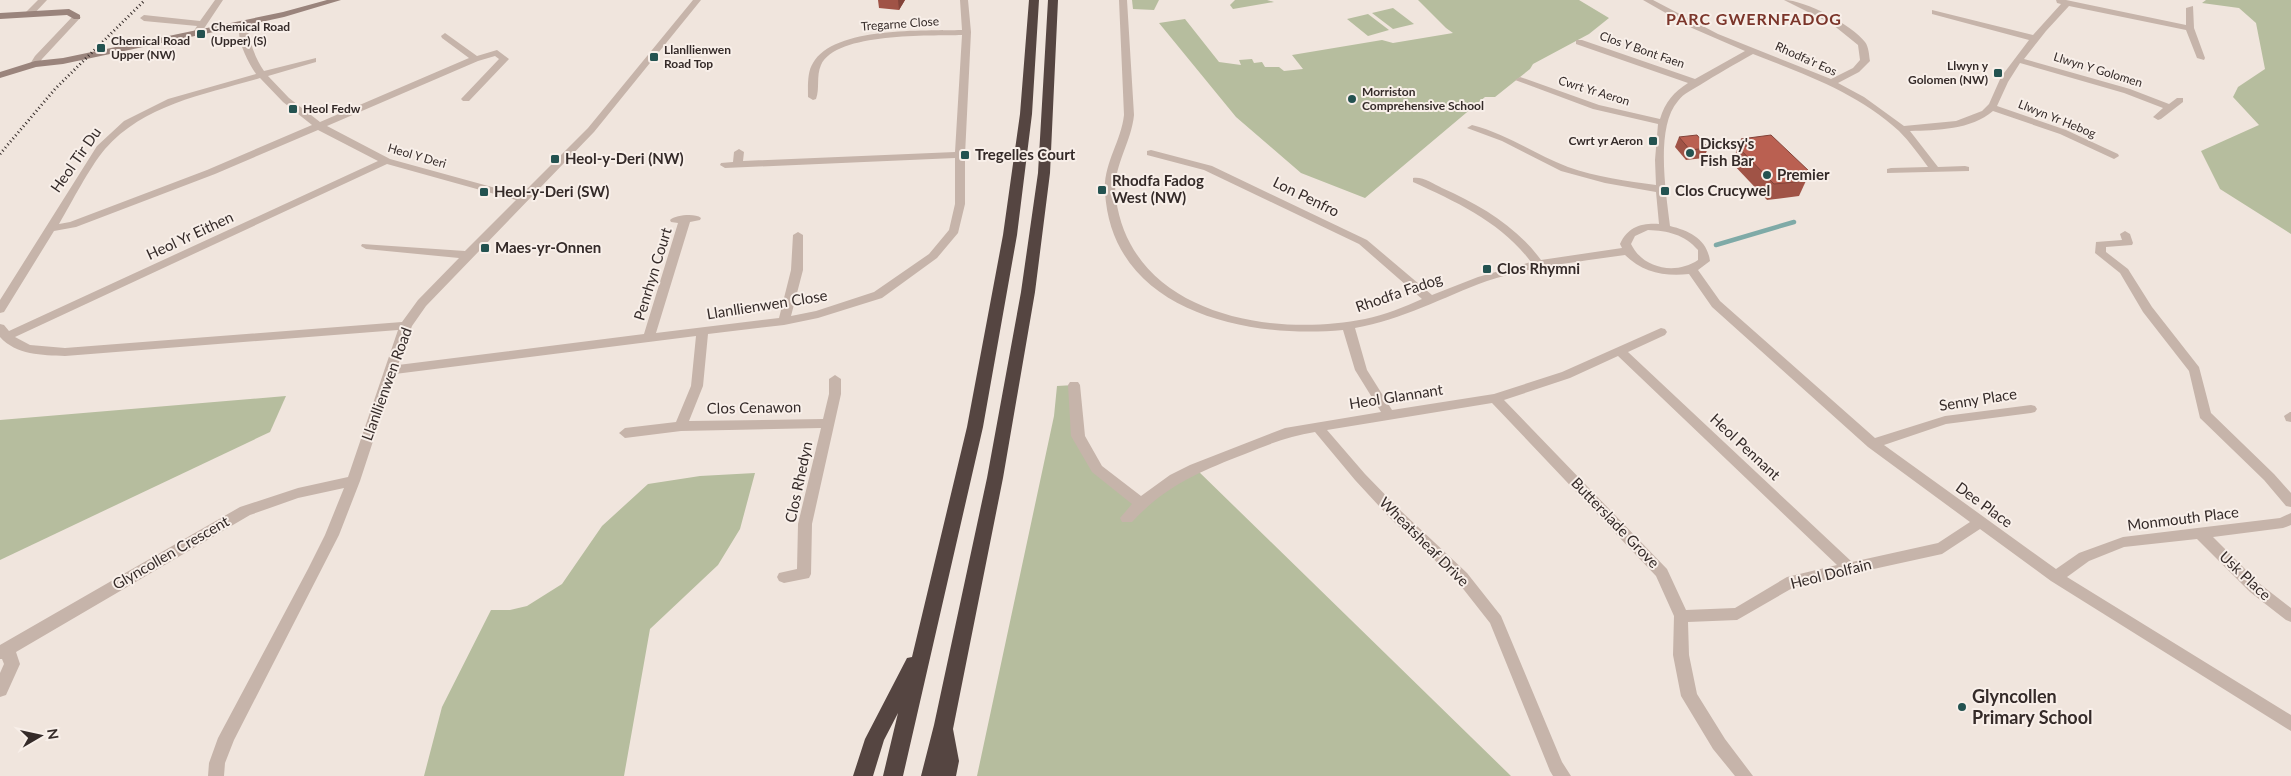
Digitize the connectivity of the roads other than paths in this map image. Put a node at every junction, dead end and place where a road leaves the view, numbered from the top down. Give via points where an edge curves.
1 (43, 0) edge
2 (219, 0) edge
3 (337, 0) edge
4 (964, 0) edge
5 (1034, 0) edge
6 (1053, 0) edge
7 (1123, 0) edge
8 (1647, 0) edge
9 (1788, 0) edge
10 (2062, 1) edge
11 (690, 2) edge
12 (2190, 8) dead end
13 (1935, 12) dead end
14 (28, 15) junction
15 (0, 16) edge
16 (144, 18) dead end
17 (243, 23) junction
18 (202, 24) junction
19 (2190, 28) junction
20 (967, 32) junction
21 (197, 33) junction
22 (445, 36) dead end
23 (2036, 39) junction
24 (1579, 42) dead end
25 (1753, 50) junction
26 (2201, 58) dead end
27 (475, 59) junction
28 (313, 60) dead end
29 (2018, 60) junction
30 (35, 64) junction
31 (262, 74) junction
32 (0, 75) edge
33 (1520, 80) dead end
34 (1697, 82) junction
35 (1831, 83) junction
36 (823, 97) dead end
37 (466, 99) dead end
38 (2180, 100) dead end
39 (1991, 107) junction
40 (2169, 107) junction
41 (2158, 117) dead end
42 (1662, 122) junction
43 (319, 126) junction
44 (1472, 128) dead end
45 (1902, 129) junction
46 (738, 152) dead end
47 (1152, 153) dead end
48 (960, 155) junction
49 (2114, 156) dead end
50 (386, 161) junction
51 (738, 164) junction
52 (725, 165) dead end
53 (1935, 169) junction
54 (1965, 169) dead end
55 (1891, 171) dead end
56 (1417, 180) dead end
57 (1660, 189) junction
58 (525, 198) junction
59 (686, 219) dead end
60 (1665, 227) junction
61 (49, 229) junction
62 (2125, 234) dead end
63 (798, 235) dead end
64 (366, 246) dead end
65 (1627, 251) junction
66 (467, 255) junction
67 (1540, 265) junction
68 (1692, 270) junction
69 (1430, 300) junction
70 (0, 309) edge
71 (784, 321) junction
72 (406, 326) junction
73 (1348, 326) junction
74 (702, 331) junction
75 (3, 332) edge
76 (1661, 332) dead end
77 (649, 338) junction
78 (1618, 350) junction
79 (390, 370) junction
80 (835, 379) dead end
81 (1074, 385) dead end
82 (1495, 398) junction
83 (2031, 409) dead end
84 (1389, 415) junction
85 (828, 423) junction
86 (681, 426) junction
87 (1318, 427) junction
88 (625, 432) dead end
89 (1873, 444) junction
90 (353, 481) junction
91 (2291, 502) edge
92 (1141, 503) junction
93 (1127, 518) dead end
94 (2291, 518) edge
95 (1980, 522) junction
96 (2200, 532) junction
97 (1849, 568) junction
98 (784, 577) dead end
99 (2056, 577) junction
100 (1681, 616) junction
101 (2291, 616) edge
102 (923, 647) junction
103 (4, 651) edge
104 (0, 690) edge
105 (2291, 724) edge
106 (944, 725) junction
107 (216, 776) edge
108 (863, 776) edge
109 (893, 776) edge
110 (931, 776) edge
111 (946, 776) edge
112 (1564, 776) edge
113 (1745, 776) edge

1 - 14 street
2 - 18 street
3 - 17 street
4 - 20 street, Llanllienwen Close
5 - 102 highway via 1026,114 1008,245 975,426
6 - 106 highway via 1048,112 1037,229 1009,403
7 - 73 street, Rhodfa Fadog via 1129,117 1109,186 1117,228 1127,250 1146,275 1169,294 1224,319 1292,328
8 - 25 street, Rhodfa'r Eos via 1686,22
9 - 35 street via 1835,22 1862,44 1864,61 1856,70
10 - 19 street
10 - 23 street
11 - 58 street, Llanllienwen Road via 591,130
12 - 19 street
13 - 23 street
14 - 15 street
14 - 30 street via 69,12 77,17
16 - 18 street
17 - 21 street
17 - 31 street, Heol Y Deri via 244,38
18 - 21 street
19 - 26 street
20 - 36 street, Tregarne Close via 870,37 842,44 822,56 817,63 809,97
20 - 48 street, Llanllienwen Close
21 - 30 street
22 - 27 street
23 - 29 street
24 - 34 street, Clos Y Bont Faen
25 - 34 street
25 - 35 street, Rhodfa'r Eos
27 - 37 street via 497,53 504,59
27 - 43 street
28 - 31 street, Heol Tir Du
29 - 39 street
29 - 40 street, Llwyn Y Golomen via 2127,91
30 - 32 street
31 - 43 street, Heol Y Deri via 286,100
31 - 61 street, Heol Tir Du via 171,101 127,123 101,148
33 - 42 street, Cwrt Yr Aeron via 1596,107
34 - 42 street via 1673,99
35 - 45 street, Rhodfa'r Eos via 1870,105
38 - 40 street
39 - 45 street via 1984,114 1964,121 1938,127
39 - 49 street, Llwyn Yr Hebog via 2063,132
40 - 41 street
42 - 57 street
43 - 50 street, Heol Y Deri
43 - 61 street via 211,172 72,225
44 - 57 street via 1505,139 1565,170
45 - 53 street, Rhodfa'r Eos
46 - 51 street
47 - 69 street, Lon Penfro via 1208,168 1363,242
48 - 51 street
48 - 71 street, Llanllienwen Close via 960,204 954,231 933,256 878,295
50 - 58 street, Heol Y Deri
50 - 75 street, Heol Yr Eithen
51 - 52 street
53 - 54 street
53 - 55 street
56 - 67 street via 1452,196 1503,227
57 - 60 street
58 - 66 street, Llanllienwen Road
59 - 77 street, Penrhyn Court
60 - 65 street via 1646,226 1635,230 1627,236
60 - 68 street via 1690,236 1703,250 1704,261
61 - 70 street, Heol Tir Du
62 - 91 street via 2128,243 2100,244 2101,253 2124,271 2147,309 2195,370 2205,415 2270,476
63 - 71 street via 801,269
64 - 66 street
65 - 67 street, Rhodfa Fadog
65 - 68 street via 1636,260 1662,271
66 - 72 street, Llanllienwen Road via 422,303
67 - 69 street, Rhodfa Fadog via 1485,277
68 - 89 street, Dee Place via 1716,304
69 - 73 street, Rhodfa Fadog
71 - 74 street, Llanllienwen Close
72 - 75 street via 65,352 15,345
72 - 79 street, Llanllienwen Road
73 - 84 street via 1362,370
74 - 77 street, Llanllienwen Close
74 - 86 street, Clos Cenawon via 697,386
76 - 78 street, Heol Glannant
77 - 79 street, Llanllienwen Close
78 - 82 street, Heol Glannant via 1566,375
78 - 97 street, Heol Pennant
79 - 90 street, Llanllienwen Road
80 - 85 street, Clos Rhedyn
81 - 92 street via 1078,436 1097,469
82 - 84 street, Heol Glannant
82 - 100 street, Butterslade Grove via 1662,573
83 - 89 street, Senny Place via 1945,420
84 - 87 street, Heol Glannant
85 - 86 street, Clos Cenawon
85 - 98 street, Clos Rhedyn via 805,524 804,574
86 - 88 street, Clos Cenawon
87 - 92 street, Heol Glannant via 1290,431 1194,468
87 - 112 street, Wheatsheaf Drive via 1360,478 1462,577 1496,620 1556,766
89 - 95 street, Dee Place
90 - 103 street, Glyncollen Crescent via 319,487 244,510
90 - 107 street, Llanllienwen Road via 315,570 226,738
92 - 93 street, Heol Glannant
94 - 96 street, Monmouth Place via 2283,523
95 - 97 street, Heol Dolfain via 1942,548
95 - 99 street, Dee Place
96 - 99 street, Monmouth Place via 2123,542 2084,557
96 - 101 street, Usk Place via 2254,588
97 - 100 street, Heol Dolfain via 1792,581 1737,614
99 - 105 street, Dee Place
100 - 113 street, Butterslade Grove via 1681,655 1689,696 1719,744
102 - 108 highway via 875,739
102 - 109 highway
103 - 104 street via 12,664
106 - 110 highway
106 - 111 highway via 949,761

